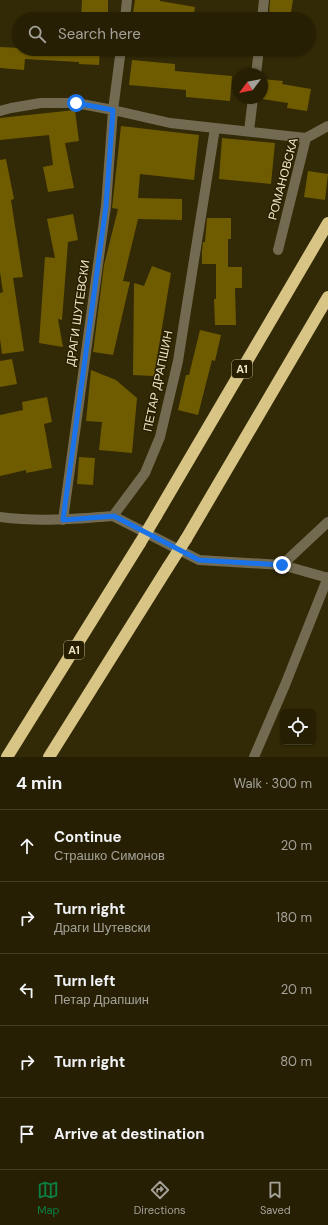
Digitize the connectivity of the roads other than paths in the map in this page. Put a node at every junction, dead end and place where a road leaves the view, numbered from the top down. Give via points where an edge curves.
1 (127, 0) edge
2 (264, 0) edge
3 (126, 12) edge
4 (263, 12) edge
5 (120, 56) edge
6 (258, 56) edge
7 (257, 68) edge
8 (252, 104) edge
9 (113, 110) junction
10 (0, 111) edge
11 (328, 126) edge
12 (216, 128) junction
13 (249, 131) junction
14 (306, 138) junction
15 (328, 223) edge
16 (278, 250) dead end
17 (328, 297) edge
18 (114, 516) junction
19 (0, 517) edge
20 (63, 520) junction
21 (328, 522) edge
22 (282, 565) junction
23 (328, 578) edge
24 (7, 757) edge
25 (48, 757) edge
26 (254, 757) edge

1 - 3 street
2 - 4 street
5 - 9 street, ДРАГИ ШУТЕВСКИ
6 - 7 street
8 - 13 street
9 - 10 street via 76,103 42,103
9 - 12 street via 170,123
9 - 20 street, ДРАГИ ШУТЕВСКИ via 106,206
11 - 14 street, РОМАНОВСКА
12 - 13 street
12 - 18 street, ПЕТАР ДРАПШИН via 178,361 160,437 145,473
13 - 14 street
14 - 16 street, РОМАНОВСКА
15 - 24 highway, A1, bridge via 140,543
17 - 25 highway, bridge via 186,539
18 - 20 street
18 - 22 street via 199,560
19 - 20 street
21 - 22 street
22 - 23 street
23 - 26 street

